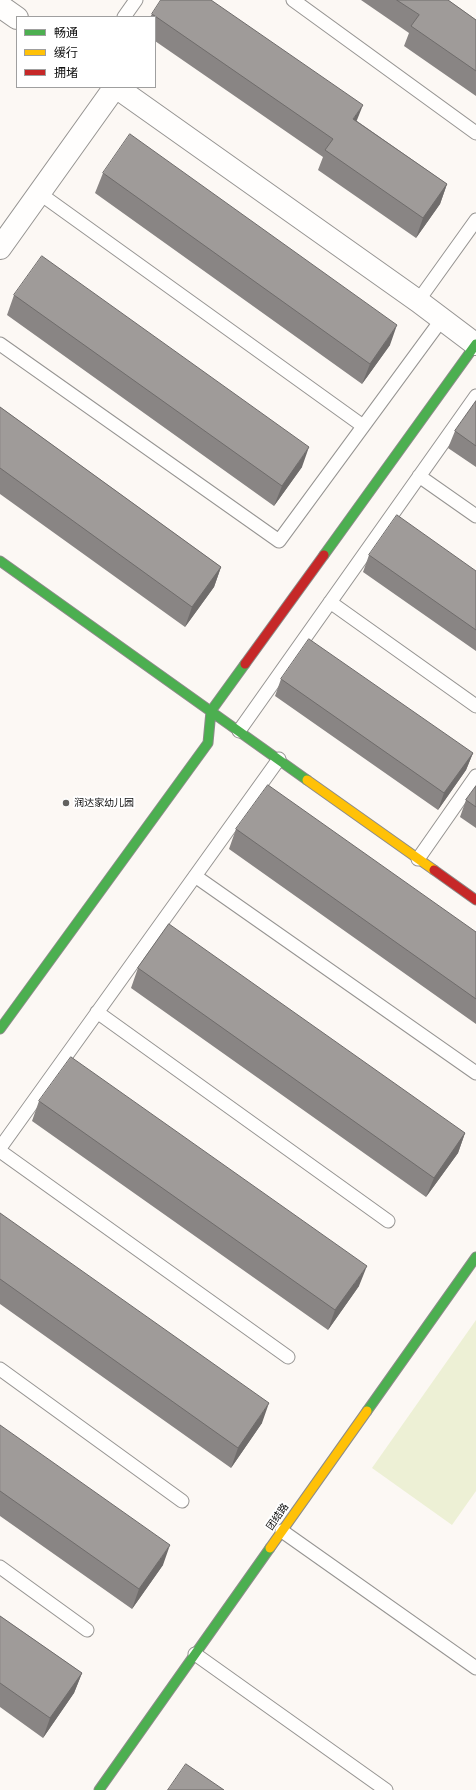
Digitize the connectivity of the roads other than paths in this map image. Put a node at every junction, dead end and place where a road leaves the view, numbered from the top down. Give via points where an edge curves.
1 (136, 0) edge
2 (293, 0) edge
3 (0, 6) edge
4 (125, 16) edge
5 (16, 17) edge
6 (115, 88) edge
7 (117, 88) edge
8 (476, 133) edge
9 (39, 193) junction
10 (476, 220) edge
11 (0, 248) edge
12 (418, 301) junction
13 (442, 318) junction
14 (0, 344) edge
15 (476, 344) edge
16 (476, 396) edge
17 (364, 426) junction
18 (420, 476) junction
19 (476, 516) edge
20 (0, 561) edge
21 (330, 602) junction
22 (476, 706) edge
23 (210, 711) junction
24 (239, 731) junction
25 (279, 759) junction
26 (476, 776) edge
27 (418, 859) junction
28 (195, 876) junction
29 (476, 900) edge
30 (97, 1012) junction
31 (0, 1029) edge
32 (476, 1073) edge
33 (0, 1148) edge
34 (0, 1151) edge
35 (388, 1221) dead end
36 (476, 1257) edge
37 (288, 1357) dead end
38 (0, 1369) edge
39 (182, 1501) dead end
40 (282, 1531) junction
41 (0, 1567) edge
42 (87, 1630) dead end
43 (195, 1654) junction
44 (476, 1668) edge
45 (99, 1790) edge
46 (386, 1790) edge

1 - 4 lane
2 - 8 lane
3 - 5 street
6 - 9 street
7 - 12 street
9 - 11 street
9 - 17 lane
10 - 12 lane
12 - 13 street
13 - 15 street
13 - 17 lane
14 - 17 lane via 279,541
15 - 23 street
16 - 18 lane
18 - 19 lane
18 - 21 lane
20 - 23 street
21 - 22 lane
21 - 24 lane
23 - 24 street
23 - 31 street via 208,743
24 - 25 street
25 - 27 street
25 - 28 lane
26 - 27 lane
27 - 29 street
28 - 30 lane
28 - 32 lane
30 - 33 lane
30 - 35 lane
34 - 37 lane
36 - 40 street, 团结路
38 - 39 lane
40 - 43 street, 团结路
40 - 44 lane
41 - 42 lane
43 - 45 street, 团结路
43 - 46 lane

